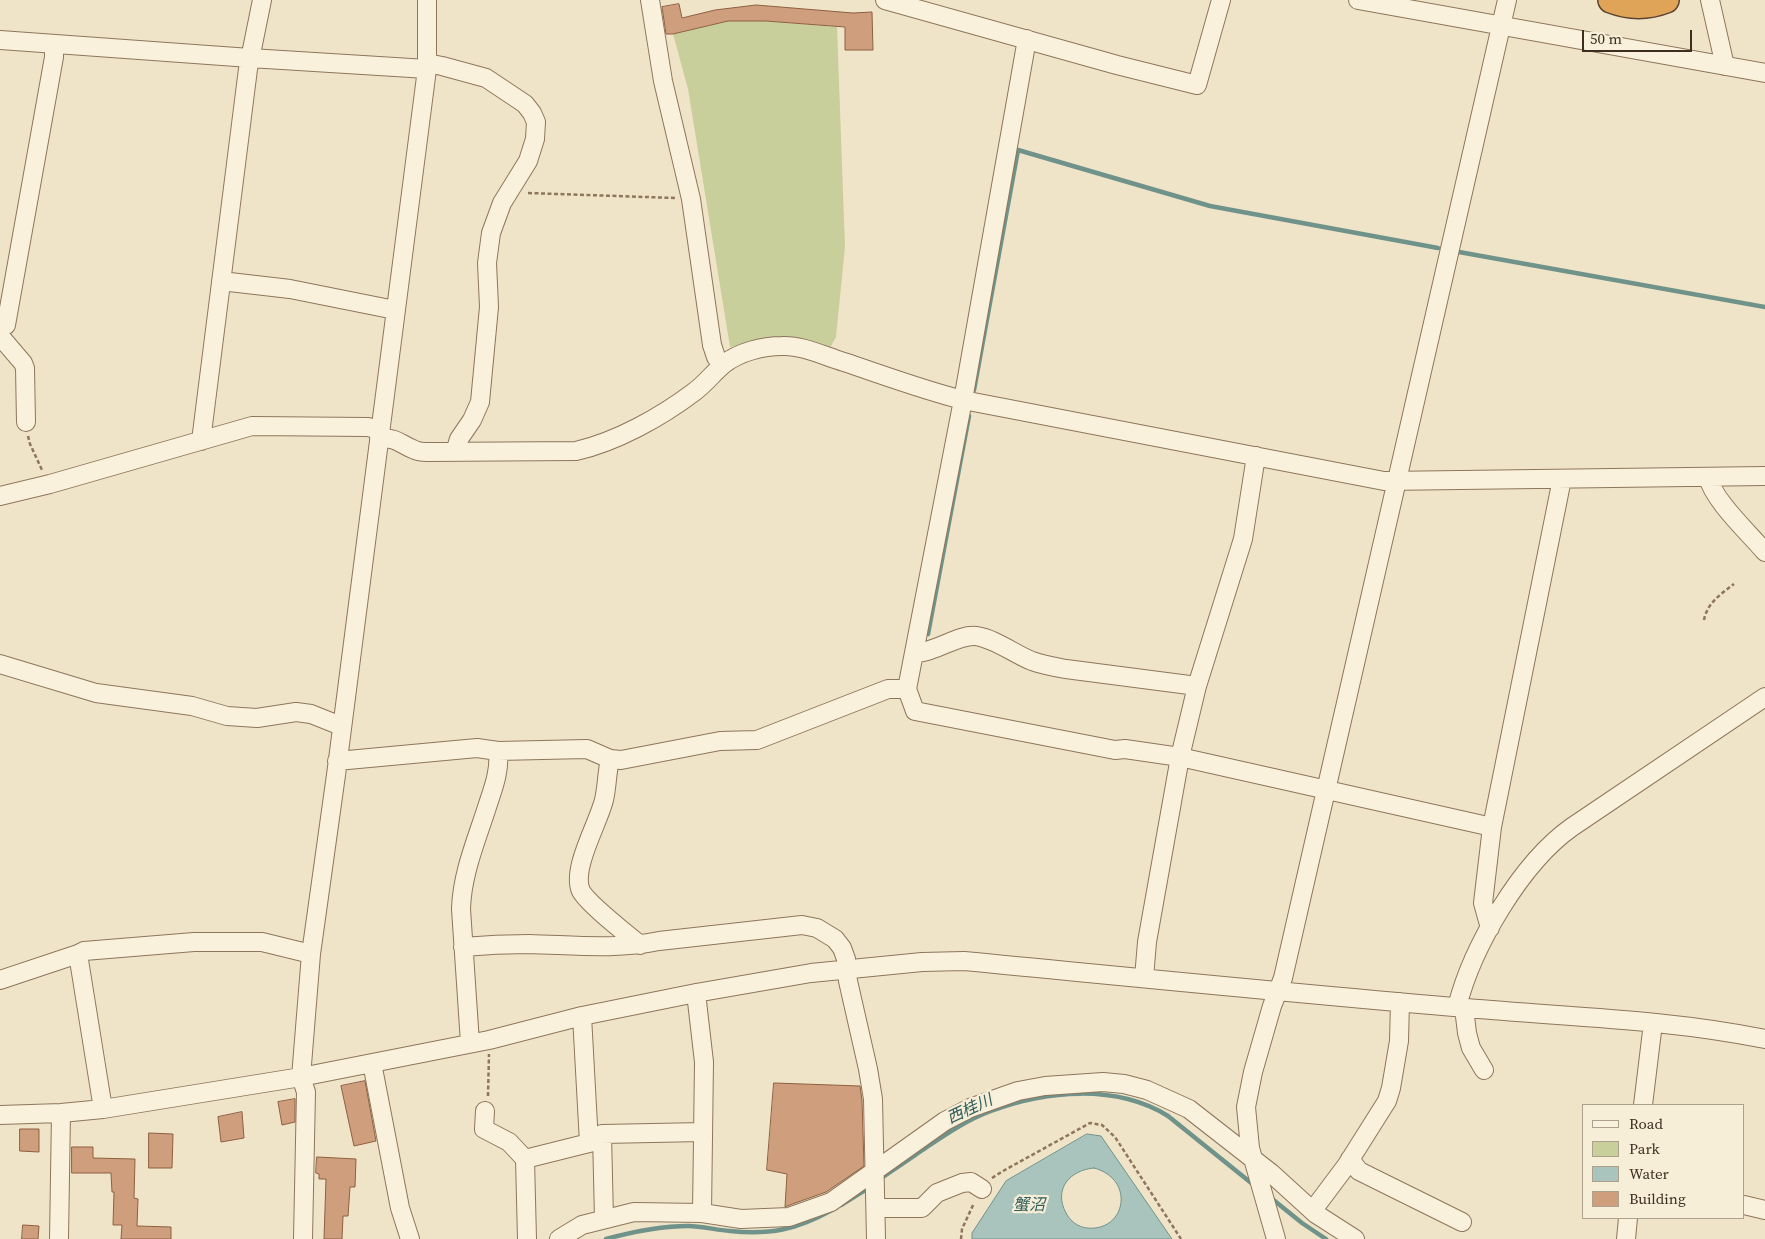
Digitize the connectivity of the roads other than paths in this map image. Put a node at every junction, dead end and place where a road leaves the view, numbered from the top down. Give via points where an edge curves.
1 (262, 0) edge
2 (427, 0) edge
3 (650, 0) edge
4 (885, 0) edge
5 (1221, 0) edge
6 (1358, 0) edge
7 (1507, 0) edge
8 (1612, 0) edge
9 (1666, 0) edge
10 (1710, 0) edge
11 (909, 3) edge
12 (1502, 26) junction
13 (1028, 39) junction
14 (0, 40) edge
15 (54, 44) junction
16 (250, 58) junction
17 (427, 66) junction
18 (1725, 66) junction
19 (1765, 73) edge
20 (221, 281) junction
21 (395, 310) junction
22 (0, 328) edge
23 (0, 336) edge
24 (722, 365) junction
25 (963, 400) junction
26 (26, 422) road end
27 (380, 434) junction
28 (201, 441) junction
29 (455, 452) junction
30 (1256, 456) junction
31 (1765, 476) edge
32 (1708, 477) junction
33 (1562, 479) junction
34 (1397, 481) junction
35 (0, 496) edge
36 (1765, 552) edge
37 (914, 653) junction
38 (0, 664) edge
39 (1197, 686) junction
40 (907, 689) junction
41 (1765, 697) edge
42 (341, 726) junction
43 (498, 751) junction
44 (1180, 757) junction
45 (610, 758) junction
46 (337, 761) junction
47 (1326, 790) junction
48 (1492, 827) junction
49 (1490, 928) junction
50 (640, 945) junction
51 (464, 947) junction
52 (78, 954) junction
53 (311, 954) junction
54 (847, 969) junction
55 (1144, 978) junction
56 (0, 980) edge
57 (1278, 991) junction
58 (696, 994) junction
59 (1400, 1002) junction
60 (1461, 1007) junction
61 (582, 1016) junction
62 (1653, 1023) junction
63 (1765, 1039) edge
64 (470, 1043) junction
65 (372, 1063) junction
66 (1484, 1070) dead end
67 (301, 1077) junction
68 (1643, 1104) edge
69 (103, 1109) junction
70 (485, 1111) road end
71 (61, 1113) junction
72 (0, 1115) edge
73 (703, 1132) junction
74 (596, 1138) junction
75 (525, 1159) junction
76 (1350, 1159) junction
77 (1254, 1163) junction
78 (874, 1173) junction
79 (982, 1189) road end
80 (876, 1205) junction
81 (1745, 1205) edge
82 (1312, 1210) junction
83 (1765, 1210) edge
84 (702, 1213) junction
85 (604, 1219) junction
86 (1628, 1219) edge
87 (1462, 1222) dead end
88 (59, 1239) edge
89 (304, 1239) edge
90 (410, 1239) edge
91 (527, 1239) edge
92 (560, 1239) edge
93 (876, 1239) edge
94 (1276, 1239) edge
95 (1355, 1239) edge
96 (1626, 1239) edge

1 - 16 street
2 - 17 street
3 - 24 street via 663,81 691,199 712,345
4 - 11 street
5 - 13 street via 1197,85
6 - 12 street
7 - 12 street
8 - 9 highway via 1636,6
10 - 18 street
11 - 13 street
12 - 18 street
12 - 34 street
13 - 25 street
14 - 15 street
15 - 16 street
15 - 22 street via 6,326
16 - 17 street
16 - 20 street
17 - 21 street
17 - 29 street via 442,66 486,78 525,104 536,122 528,161 497,215 491,233 487,270 489,307 480,402
18 - 19 street
20 - 21 street via 290,289
20 - 28 street
21 - 27 street
23 - 26 street via 25,368
24 - 25 street via 740,355 790,346
24 - 29 street via 677,404 591,448 576,451
25 - 30 street
25 - 37 street
27 - 28 street via 368,427 252,426
27 - 29 street via 416,451
27 - 42 street
28 - 35 street
30 - 34 street
30 - 39 street via 1244,539
31 - 32 street
32 - 33 street
32 - 36 street via 1720,500
33 - 34 street
33 - 48 street
34 - 47 street
37 - 39 street via 974,636 1045,665
37 - 40 street
38 - 42 street via 96,693 192,706 228,716 257,718 296,712 311,714
39 - 44 street
40 - 44 street via 915,711 1115,750 1125,748
40 - 45 street via 888,689 757,740 720,741 621,760
41 - 49 street via 1560,836 1530,868
42 - 46 street
43 - 45 street via 587,749
43 - 46 street via 478,748
43 - 51 street via 496,782 462,892
44 - 47 street
44 - 55 street via 1147,942
45 - 50 street via 604,800 578,879 582,892 592,904
46 - 53 street
47 - 48 street
47 - 57 street
48 - 49 street via 1483,904
49 - 60 street via 1463,988
50 - 51 street
50 - 54 street via 802,925 817,928 835,939 844,954
51 - 64 street
52 - 53 street via 194,942 262,942
52 - 56 street
52 - 69 street
53 - 67 street
54 - 55 street via 964,961
54 - 58 street
54 - 78 street via 871,1085
55 - 57 street
57 - 59 street
57 - 77 street via 1247,1098 1246,1125
58 - 61 street
58 - 73 street via 704,1062
59 - 60 street
59 - 76 street via 1399,1041 1391,1088 1380,1113
60 - 62 street
60 - 66 street via 1471,1048
61 - 64 street
61 - 74 street
62 - 63 street
62 - 68 street
64 - 65 street
65 - 67 street
65 - 90 street via 400,1208
67 - 69 street
67 - 89 street via 306,1092
69 - 71 street
70 - 75 street via 484,1129 509,1142
71 - 72 street
71 - 88 street
73 - 74 street
73 - 84 street
74 - 75 street
74 - 85 street
75 - 91 street
76 - 82 street
76 - 87 street via 1360,1171
77 - 78 street via 1189,1109 1162,1096 1124,1084 1081,1082 1018,1091 970,1108 945,1121
77 - 82 street
77 - 94 street
78 - 80 street
78 - 84 street via 831,1202 789,1217 741,1219
79 - 80 street via 967,1182 937,1193 922,1208
80 - 93 street
81 - 83 street
82 - 95 street
84 - 85 street via 634,1212
85 - 92 street via 582,1225
86 - 96 street

